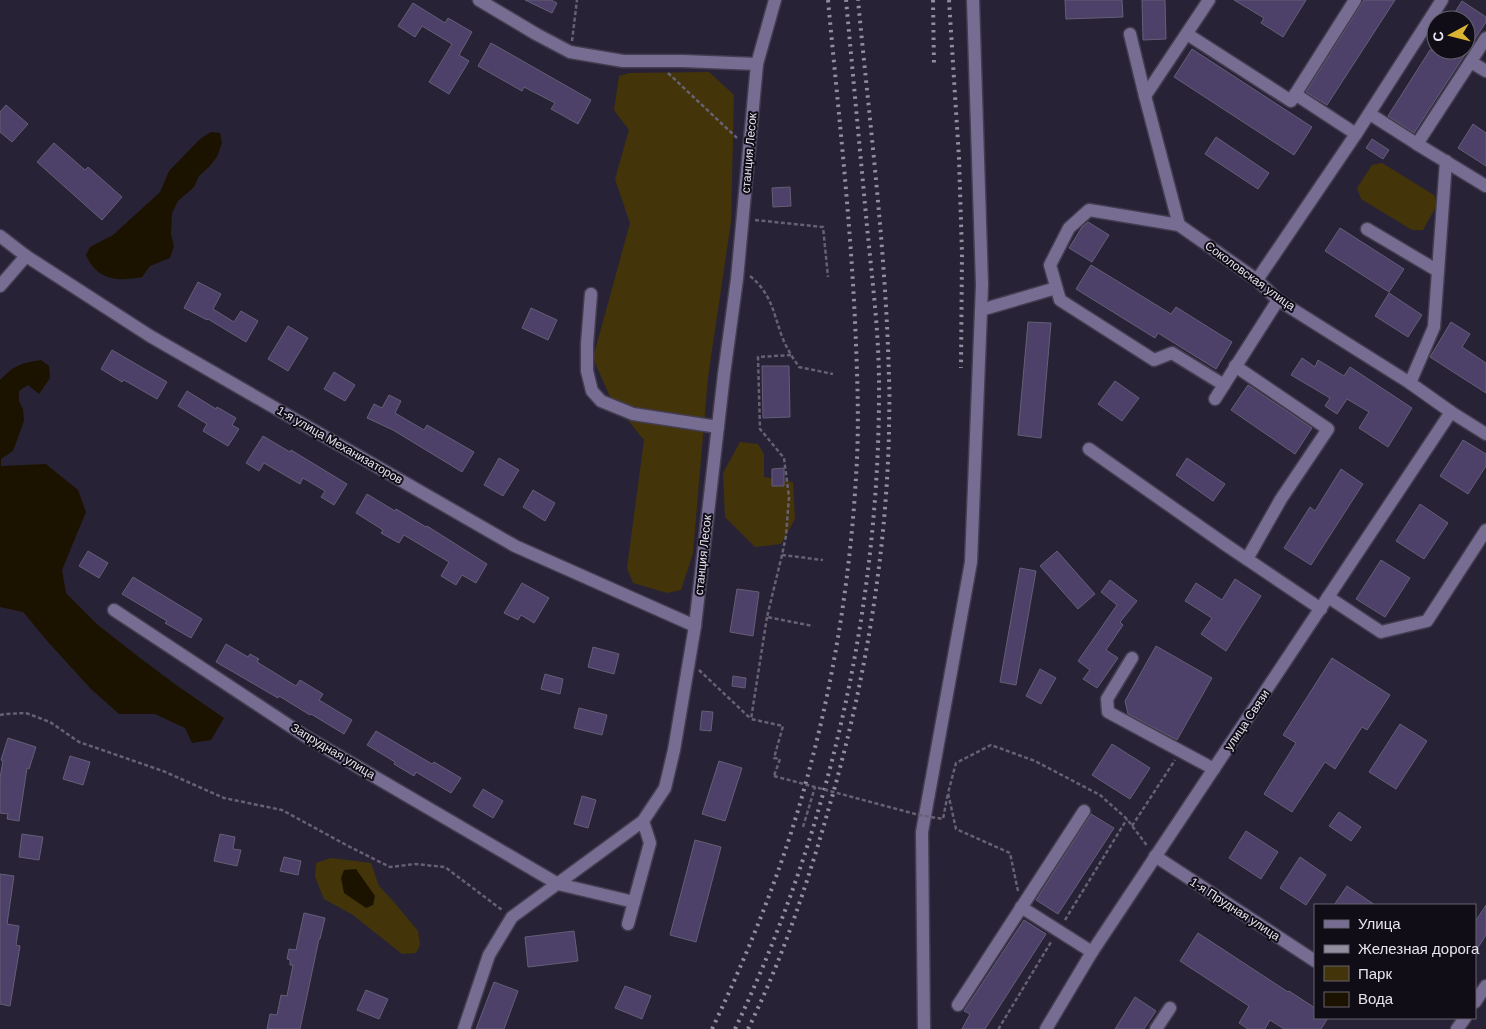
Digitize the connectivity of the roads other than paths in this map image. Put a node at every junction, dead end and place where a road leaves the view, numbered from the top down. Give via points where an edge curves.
1 (479, 0) edge
2 (775, 0) edge
3 (973, 0) edge
4 (1209, 0) edge
5 (1355, 0) edge
6 (1442, 0) edge
7 (1130, 34) dead end
8 (1187, 34) junction
9 (1486, 38) edge
10 (1471, 62) junction
11 (757, 64) junction
12 (1486, 71) edge
13 (1295, 94) junction
14 (1145, 96) junction
15 (1370, 114) junction
16 (1356, 134) junction
17 (1417, 144) junction
18 (1446, 161) junction
19 (1486, 186) edge
20 (1179, 225) junction
21 (1366, 229) dead end
22 (0, 236) edge
23 (26, 256) junction
24 (1438, 271) junction
25 (1256, 280) junction
26 (0, 286) edge
27 (1056, 288) junction
28 (590, 294) dead end
29 (1278, 300) junction
30 (981, 310) junction
31 (1235, 366) junction
32 (1410, 383) junction
33 (1224, 385) junction
34 (1214, 399) dead end
35 (1451, 412) junction
36 (718, 427) junction
37 (1486, 434) edge
38 (1089, 449) dead end
39 (1486, 530) edge
40 (1247, 559) junction
41 (1328, 597) junction
42 (1321, 609) junction
43 (114, 610) dead end
44 (695, 626) junction
45 (1132, 658) dead end
46 (1214, 769) junction
47 (1084, 811) dead end
48 (643, 821) junction
49 (1155, 856) junction
50 (558, 884) junction
51 (634, 902) junction
52 (1021, 908) junction
53 (628, 924) dead end
54 (1092, 952) junction
55 (1314, 960) edge
56 (1486, 986) edge
57 (1476, 1001) edge
58 (958, 1005) dead end
59 (1170, 1008) dead end
60 (464, 1029) edge
61 (924, 1029) edge
62 (1046, 1029) edge
63 (1156, 1029) edge

1 - 11 street via 570,52 623,61
2 - 11 street, станция Лесок
3 - 30 street
4 - 8 street
5 - 13 street
6 - 15 street
7 - 14 street
8 - 13 street via 1291,101
8 - 14 street
9 - 10 street
10 - 12 street
10 - 17 street
11 - 36 street, станция Лесок via 738,267
13 - 16 street
14 - 20 street
15 - 16 street
15 - 17 street
16 - 25 street
17 - 18 street
18 - 19 street
18 - 24 street
20 - 25 street, Соколовская улица
20 - 27 street via 1089,210 1069,228 1050,265
21 - 24 street
22 - 23 street, 1-я улица Механизаторов
23 - 26 street
23 - 44 street, 1-я улица Механизаторов via 150,336 515,546
24 - 32 street via 1434,327
25 - 29 street, Соколовская улица
27 - 30 street
27 - 33 street via 1060,300 1154,360 1172,353
28 - 36 street via 587,371 592,390 602,401 633,414
29 - 31 street
29 - 32 street, Соколовская улица
30 - 61 street via 971,562 922,832
31 - 33 street
31 - 40 street via 1328,428 1281,499
32 - 35 street, Соколовская улица
33 - 34 street
35 - 37 street, Соколовская улица
35 - 41 street, улица Связи
36 - 44 street, станция Лесок
38 - 40 street
39 - 41 street via 1427,621 1381,632
40 - 42 street
41 - 42 street, улица Связи
42 - 46 street, улица Связи
43 - 50 street, Запрудная улица via 306,736
44 - 48 street, станция Лесок via 665,788
45 - 46 street via 1107,699 1108,712
46 - 49 street, улица Связи
47 - 52 street
48 - 50 street, станция Лесок
48 - 51 street via 650,843
49 - 54 street, улица Связи
49 - 55 street, 1-я Прудная улица
50 - 51 street, Запрудная улица
50 - 60 street, станция Лесок via 512,917 489,955
51 - 53 street
52 - 54 street
52 - 58 street
54 - 62 street, улица Связи
56 - 57 street
59 - 63 street

